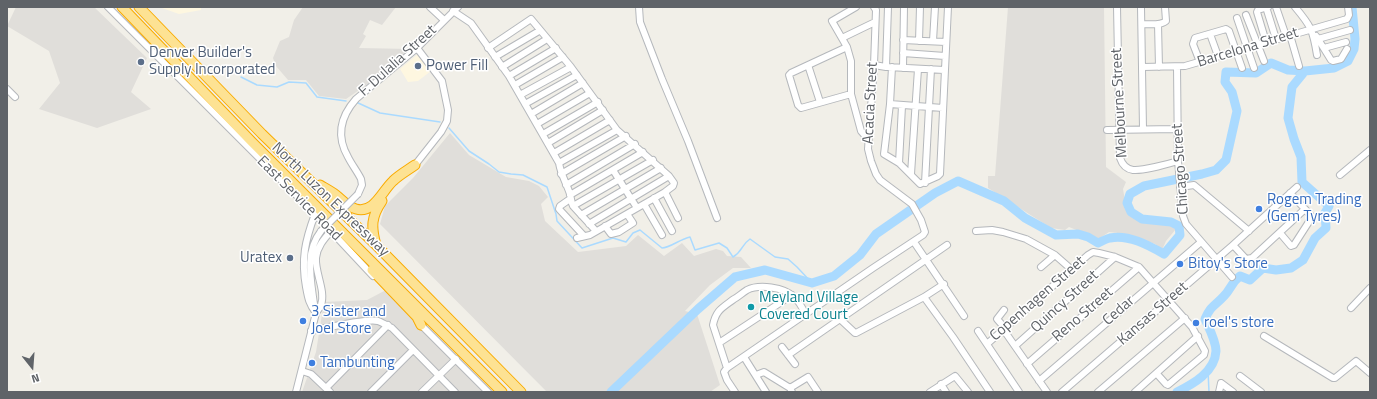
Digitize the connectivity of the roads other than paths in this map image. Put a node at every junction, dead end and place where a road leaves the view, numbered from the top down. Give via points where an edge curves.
1 (108, 7) edge
2 (122, 7) edge
3 (139, 7) edge
4 (430, 7) edge
5 (639, 7) edge
6 (856, 7) edge
7 (874, 7) edge
8 (888, 7) edge
9 (904, 7) edge
10 (920, 7) edge
11 (935, 7) edge
12 (948, 7) edge
13 (1117, 7) edge
14 (1141, 7) edge
15 (1166, 7) edge
16 (1267, 7) edge
17 (1276, 7) edge
18 (1295, 7) edge
19 (1348, 7) edge
20 (456, 9) edge
21 (1246, 15) dead end
22 (1237, 18) dead end
23 (444, 20) junction
24 (875, 22) junction
25 (1142, 24) junction
26 (1158, 24) junction
27 (1311, 29) junction
28 (1350, 30) dead end
29 (539, 31) junction
30 (1210, 34) junction
31 (1288, 36) junction
32 (1316, 37) junction
33 (842, 38) junction
34 (547, 39) junction
35 (1276, 39) junction
36 (903, 40) junction
37 (919, 41) junction
38 (934, 41) junction
39 (946, 42) junction
40 (1266, 42) junction
41 (1346, 42) dead end
42 (1257, 45) junction
43 (846, 47) junction
44 (417, 48) junction
45 (488, 48) junction
46 (556, 48) junction
47 (1247, 48) junction
48 (1324, 48) junction
49 (1347, 49) dead end
50 (1237, 51) junction
51 (903, 53) junction
52 (1317, 55) dead end
53 (945, 56) junction
54 (1218, 56) junction
55 (494, 57) junction
56 (563, 58) junction
57 (1264, 61) dead end
58 (1200, 62) junction
59 (808, 65) junction
60 (874, 65) junction
61 (1299, 66) dead end
62 (502, 67) junction
63 (571, 67) junction
64 (889, 67) junction
65 (1143, 67) junction
66 (1159, 67) junction
67 (1177, 67) junction
68 (903, 68) junction
69 (1242, 68) dead end
70 (1254, 68) dead end
71 (918, 69) junction
72 (931, 69) junction
73 (944, 70) junction
74 (577, 75) junction
75 (509, 76) junction
76 (583, 84) junction
77 (515, 85) junction
78 (7, 89) edge
79 (590, 93) junction
80 (850, 94) junction
81 (520, 95) junction
82 (15, 97) dead end
83 (598, 102) junction
84 (820, 102) junction
85 (526, 104) junction
86 (890, 104) junction
87 (902, 106) junction
88 (916, 106) junction
89 (929, 108) junction
90 (943, 108) junction
91 (603, 110) junction
92 (531, 114) junction
93 (610, 120) junction
94 (537, 124) junction
95 (1143, 129) junction
96 (1177, 129) junction
97 (617, 130) junction
98 (1107, 130) dead end
99 (1119, 130) junction
100 (543, 134) junction
101 (626, 136) junction
102 (868, 139) junction
103 (548, 143) junction
104 (635, 144) junction
105 (1370, 150) edge
106 (643, 152) junction
107 (554, 153) junction
108 (653, 160) junction
109 (559, 163) junction
110 (899, 163) junction
111 (415, 165) junction
112 (1178, 165) junction
113 (661, 168) junction
114 (613, 170) junction
115 (561, 174) junction
116 (911, 174) junction
117 (1340, 175) dead end
118 (669, 176) junction
119 (308, 178) junction
120 (619, 179) junction
121 (925, 182) junction
122 (566, 185) junction
123 (1180, 185) junction
124 (1297, 187) dead end
125 (625, 189) junction
126 (665, 192) junction
127 (1290, 193) junction
128 (570, 197) junction
129 (630, 198) junction
130 (654, 198) junction
131 (644, 204) junction
132 (573, 206) junction
133 (637, 208) junction
134 (1305, 209) junction
135 (315, 214) junction
136 (626, 214) junction
137 (581, 215) junction
138 (678, 218) dead end
139 (717, 218) dead end
140 (588, 224) junction
141 (605, 226) junction
142 (331, 231) junction
143 (672, 231) dead end
144 (976, 231) dead end
145 (1249, 231) junction
146 (342, 232) junction
147 (596, 232) junction
148 (1280, 233) junction
149 (662, 235) dead end
150 (914, 242) junction
151 (1201, 242) junction
152 (376, 245) junction
153 (947, 245) dead end
154 (1233, 246) junction
155 (1055, 255) junction
156 (1115, 257) junction
157 (1216, 259) junction
158 (926, 261) junction
159 (1041, 267) dead end
160 (1139, 267) junction
161 (1071, 269) junction
162 (1232, 277) dead end
163 (1152, 282) junction
164 (944, 284) junction
165 (1370, 288) edge
166 (792, 295) junction
167 (924, 297) junction
168 (1169, 300) junction
169 (1351, 308) dead end
170 (1004, 310) dead end
171 (316, 313) junction
172 (806, 315) junction
173 (964, 316) dead end
174 (1184, 318) junction
175 (840, 319) junction
176 (388, 325) junction
177 (421, 325) junction
178 (1004, 328) junction
179 (311, 330) junction
180 (978, 331) dead end
181 (1198, 336) junction
182 (1264, 336) dead end
183 (719, 343) junction
184 (987, 344) junction
185 (1015, 346) junction
186 (782, 347) dead end
187 (413, 350) junction
188 (788, 355) junction
189 (744, 357) junction
190 (456, 359) junction
191 (795, 364) dead end
192 (1027, 364) junction
193 (727, 368) junction
194 (302, 371) junction
195 (1370, 373) edge
196 (1157, 374) junction
197 (756, 375) junction
198 (438, 376) junction
199 (1240, 376) dead end
200 (1039, 382) junction
201 (941, 384) junction
202 (328, 390) edge
203 (791, 390) edge
204 (1016, 391) edge
205 (1137, 391) edge
206 (296, 392) edge
207 (371, 392) edge
208 (422, 392) edge
209 (455, 392) edge
210 (488, 392) edge
211 (502, 392) edge
212 (522, 392) edge
213 (735, 392) edge
214 (766, 392) edge
215 (818, 392) edge
216 (930, 392) edge
217 (946, 392) edge
218 (968, 392) edge
219 (990, 392) edge
220 (1047, 392) edge
221 (1062, 392) edge
222 (1098, 392) edge
223 (1219, 392) edge
224 (1233, 392) edge
225 (1261, 392) edge

1 - 135 street, East Service Road
2 - 146 highway, North Luzon Expressway
3 - 119 highway, North Luzon Expressway
4 - 23 street
5 - 139 street via 640,22
6 - 33 street via 832,21
7 - 24 street, Acacia Street
8 - 64 street
9 - 36 street
10 - 37 street
11 - 38 street
12 - 39 street
13 - 99 street, Melbourne Street
14 - 25 street
15 - 26 street via 1166,21
16 - 35 street
16 - 40 street via 1257,12
17 - 31 street
18 - 27 street
19 - 27 street, Barcelona Street via 1347,19
20 - 23 street, F. Dulalia Street
20 - 45 street via 471,24
21 - 42 street
22 - 47 street
23 - 44 street, F. Dulalia Street
24 - 33 street
24 - 60 street, Acacia Street
25 - 26 street
25 - 65 street
26 - 66 street
27 - 31 street, Barcelona Street
27 - 32 street
28 - 32 street
29 - 34 street
29 - 45 street via 531,19
29 - 55 street
30 - 50 street via 1228,30
30 - 54 street
30 - 58 street via 1195,38 1193,44
31 - 35 street, Barcelona Street
31 - 61 street
32 - 48 street
32 - 52 street
33 - 43 street
34 - 46 street
34 - 62 street
35 - 40 street, Barcelona Street
36 - 37 street
36 - 51 street
37 - 38 street
38 - 39 street
39 - 53 street
40 - 42 street, Barcelona Street
41 - 48 street
42 - 47 street, Barcelona Street
42 - 57 street
43 - 59 street
43 - 80 street via 852,63
44 - 111 street via 442,81 448,110 447,121 441,132
44 - 171 street, F. Dulalia Street, bridge via 350,105 341,125 343,149 362,185 358,194 315,239 310,263
45 - 55 street
46 - 56 street
46 - 75 street
47 - 50 street, Barcelona Street
47 - 70 street
48 - 49 street via 1333,61 1341,59
50 - 54 street, Barcelona Street
50 - 69 street
51 - 53 street
51 - 68 street
53 - 73 street
54 - 58 street, Barcelona Street
55 - 62 street
56 - 63 street
56 - 77 street
58 - 67 street, Barcelona Street
59 - 84 street
59 - 84 street via 789,75 798,105 801,108
60 - 64 street
60 - 102 street, Acacia Street
62 - 75 street
63 - 74 street
63 - 81 street
64 - 68 street
64 - 86 street
65 - 66 street, Barcelona Street
65 - 95 street
66 - 67 street, Barcelona Street
67 - 96 street, Chicago Street
68 - 71 street
71 - 72 street
71 - 88 street
72 - 73 street
72 - 89 street
73 - 90 street
74 - 76 street
74 - 85 street
75 - 77 street
76 - 79 street
76 - 92 street
77 - 81 street
78 - 82 street
79 - 83 street
79 - 94 street
80 - 84 street
80 - 102 street via 861,131
81 - 85 street
83 - 91 street
83 - 100 street
85 - 92 street
86 - 87 street
86 - 110 street via 884,154
87 - 88 street
87 - 110 street
88 - 89 street
88 - 116 street
89 - 90 street
89 - 121 street
90 - 121 street via 940,174
91 - 93 street
91 - 103 street
92 - 94 street
93 - 97 street
93 - 107 street
94 - 100 street
95 - 96 street
95 - 99 street
96 - 112 street, Chicago Street
97 - 101 street
97 - 109 street
98 - 99 street
99 - 112 street, Melbourne Street via 1120,158 1125,167 1134,170
100 - 103 street
101 - 104 street
101 - 115 street
102 - 150 street, Acacia Street via 868,149 880,180 912,204 918,213 924,232
103 - 107 street
104 - 106 street
104 - 122 street
105 - 117 street
106 - 108 street
106 - 114 street
107 - 109 street
108 - 113 street
108 - 120 street
109 - 115 street
110 - 116 street
111 - 119 highway via 393,180 374,204 365,210 354,208
111 - 152 highway via 388,192 376,209 372,224
112 - 123 street, Chicago Street
113 - 118 street
113 - 125 street
114 - 120 street
114 - 128 street
115 - 122 street
116 - 121 street via 920,184
118 - 126 street via 674,186
118 - 129 street
119 - 152 highway, North Luzon Expressway
120 - 125 street
120 - 132 street
122 - 128 street
123 - 145 street via 1194,185
123 - 151 street, Chicago Street via 1183,216 1186,224
124 - 127 street, Kansas Street
125 - 129 street
125 - 137 street
126 - 130 street
126 - 138 street
127 - 134 street
127 - 145 street, Kansas Street
128 - 132 street
128 - 147 street via 559,209 580,237
129 - 133 street
129 - 140 street
130 - 131 street
130 - 143 street
131 - 133 street
131 - 149 street
132 - 137 street
133 - 136 street
134 - 148 street
134 - 148 street via 1312,217 1294,245 1291,246
135 - 142 street, East Service Road
135 - 171 street via 309,231 303,270 310,306
136 - 141 street
136 - 141 street via 633,223 627,228 611,234
137 - 140 street
140 - 147 street
141 - 147 street
142 - 171 street via 320,244 317,253 322,296 321,306
142 - 177 street, East Service Road
144 - 155 street via 992,230 1012,234
145 - 154 street, Kansas Street
146 - 177 highway via 350,247 417,317
146 - 211 highway, North Luzon Expressway
148 - 154 street via 1252,258 1246,259
150 - 158 street
150 - 172 street
151 - 157 street, Chicago Street
151 - 163 street, Cedar
152 - 212 highway, North Luzon Expressway
153 - 158 street
154 - 157 street, Kansas Street
155 - 159 street
155 - 161 street
156 - 160 street, Copenhagen Street
156 - 161 street, Copenhagen Street via 1093,252
156 - 185 street, Quincy Street
157 - 162 street, Chicago Street
157 - 168 street, Kansas Street
158 - 164 street
158 - 175 street
160 - 163 street, Copenhagen Street
160 - 192 street, Reno Street
161 - 178 street, Copenhagen Street
163 - 168 street, Copenhagen Street
163 - 200 street, Cedar
164 - 167 street
164 - 173 street
165 - 169 street
166 - 172 street
166 - 183 street
166 - 183 street via 770,287 747,290 717,311 713,324
167 - 175 street via 856,333
167 - 219 street
168 - 174 street, Copenhagen Street
168 - 221 street, Kansas Street
170 - 178 street via 997,319
171 - 179 street
172 - 189 street
174 - 181 street, Copenhagen Street
174 - 222 street
175 - 188 street
176 - 179 street via 368,321
176 - 187 street
176 - 202 street
177 - 190 street, East Service Road
178 - 184 street, Copenhagen Street
178 - 185 street
179 - 194 street
180 - 184 street
181 - 196 street
181 - 196 street, Copenhagen Street via 1206,351 1204,355 1168,385
182 - 195 street via 1333,378 1356,361
183 - 193 street
184 - 204 street
185 - 192 street
186 - 188 street
187 - 198 street
187 - 207 street
188 - 191 street
189 - 193 street
189 - 197 street
190 - 198 street
190 - 210 street, East Service Road
192 - 200 street
193 - 213 street via 725,376
194 - 202 street via 311,374
194 - 206 street
196 - 205 street
197 - 203 street via 764,372
197 - 214 street
198 - 208 street
198 - 209 street
199 - 225 street
200 - 220 street
201 - 216 street
201 - 217 street
201 - 218 street via 955,376
203 - 215 street via 808,377
223 - 224 street via 1221,383

